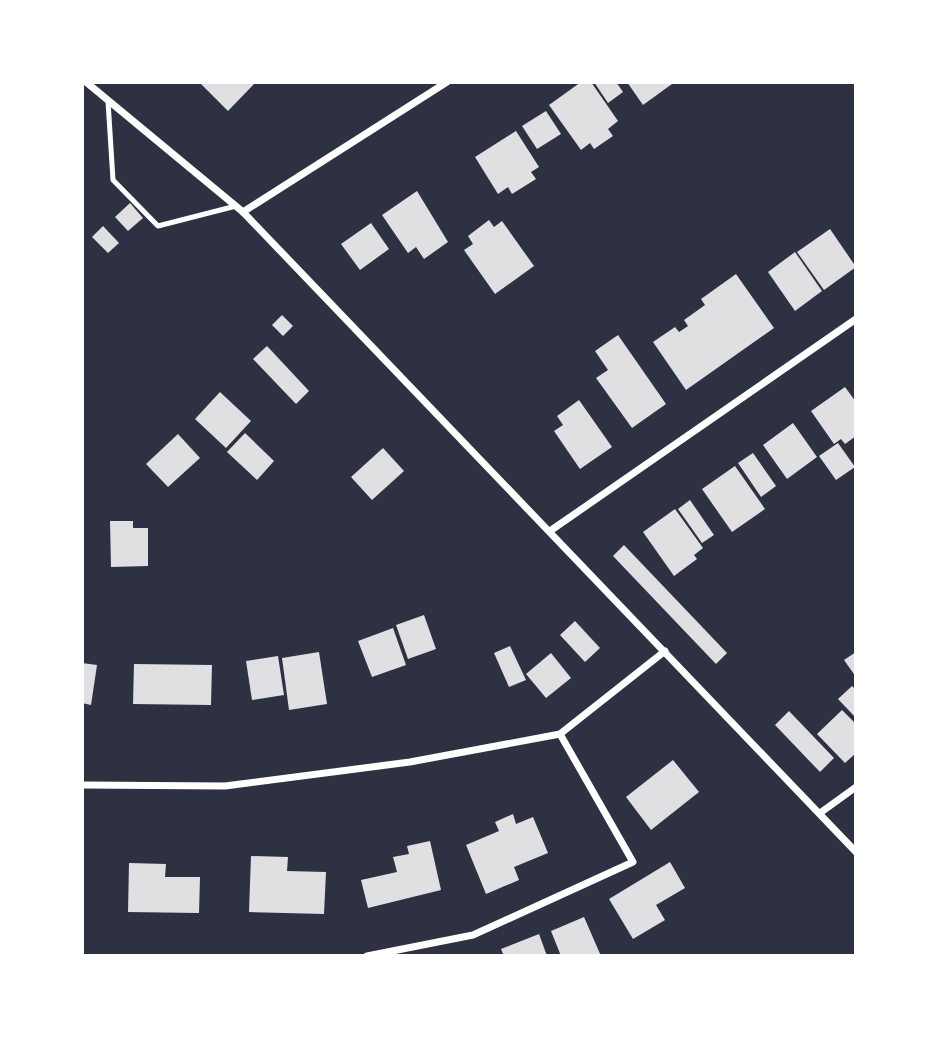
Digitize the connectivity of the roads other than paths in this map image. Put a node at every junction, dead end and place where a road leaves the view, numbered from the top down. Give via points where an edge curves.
1 (86, 82) edge
2 (447, 82) edge
3 (108, 101) junction
4 (236, 206) junction
5 (243, 212) junction
6 (856, 319) edge
7 (550, 531) junction
8 (665, 651) junction
9 (560, 734) junction
10 (82, 785) edge
11 (856, 787) edge
12 (820, 813) junction
13 (856, 852) edge
14 (366, 956) edge

1 - 3 street
2 - 5 street
3 - 4 street
3 - 4 lane via 113,180 158,226
4 - 5 street
5 - 7 street
6 - 7 street
7 - 8 street
8 - 9 street
8 - 12 street
9 - 10 street via 410,762 225,786
9 - 14 street via 633,862 473,935
11 - 12 street
12 - 13 street

